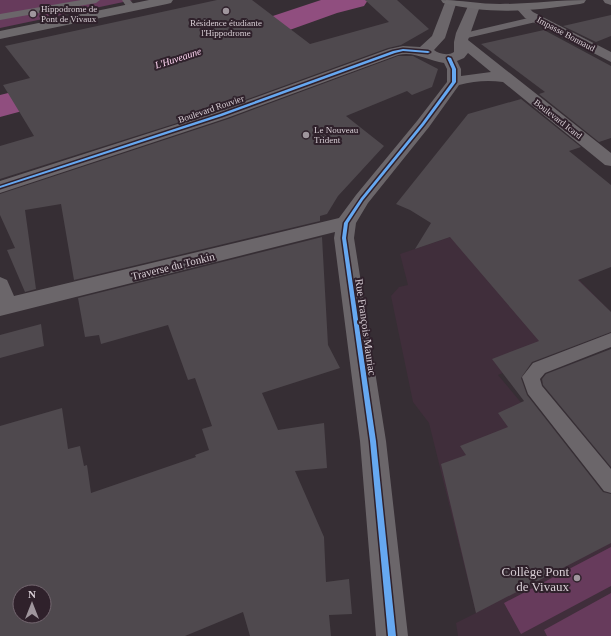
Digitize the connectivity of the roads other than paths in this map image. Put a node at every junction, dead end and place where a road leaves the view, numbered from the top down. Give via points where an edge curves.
1 (96, 0) edge
2 (167, 0) edge
3 (580, 0) edge
4 (449, 1) edge
5 (128, 4) edge
6 (474, 6) junction
7 (522, 8) junction
8 (0, 16) edge
9 (537, 20) junction
10 (0, 35) edge
11 (458, 45) junction
12 (428, 52) junction
13 (611, 58) edge
14 (505, 78) junction
15 (454, 82) junction
16 (611, 161) edge
17 (0, 187) edge
18 (346, 223) junction
19 (0, 285) edge
20 (3, 307) edge
21 (611, 340) edge
22 (611, 484) edge
23 (392, 636) edge

1 - 8 lane
2 - 5 street
3 - 7 street
4 - 6 street
4 - 12 street via 440,33 434,42 428,45
5 - 10 street
6 - 7 street
6 - 11 street
7 - 9 street, Impasse Bonnaud
9 - 11 lane
9 - 13 street, Impasse Bonnaud
11 - 12 street, Boulevard Rouvier via 433,56
11 - 14 street, Boulevard Icard
11 - 15 street
12 - 17 street, Boulevard Rouvier via 394,52 221,115
14 - 15 street via 467,78
14 - 16 street, Boulevard Icard
15 - 18 street, Rue François Mauriac
18 - 20 street, Traverse du Tonkin
18 - 23 street, Rue François Mauriac via 344,238 372,441
19 - 20 street
21 - 22 lane via 539,368 531,377 534,390

